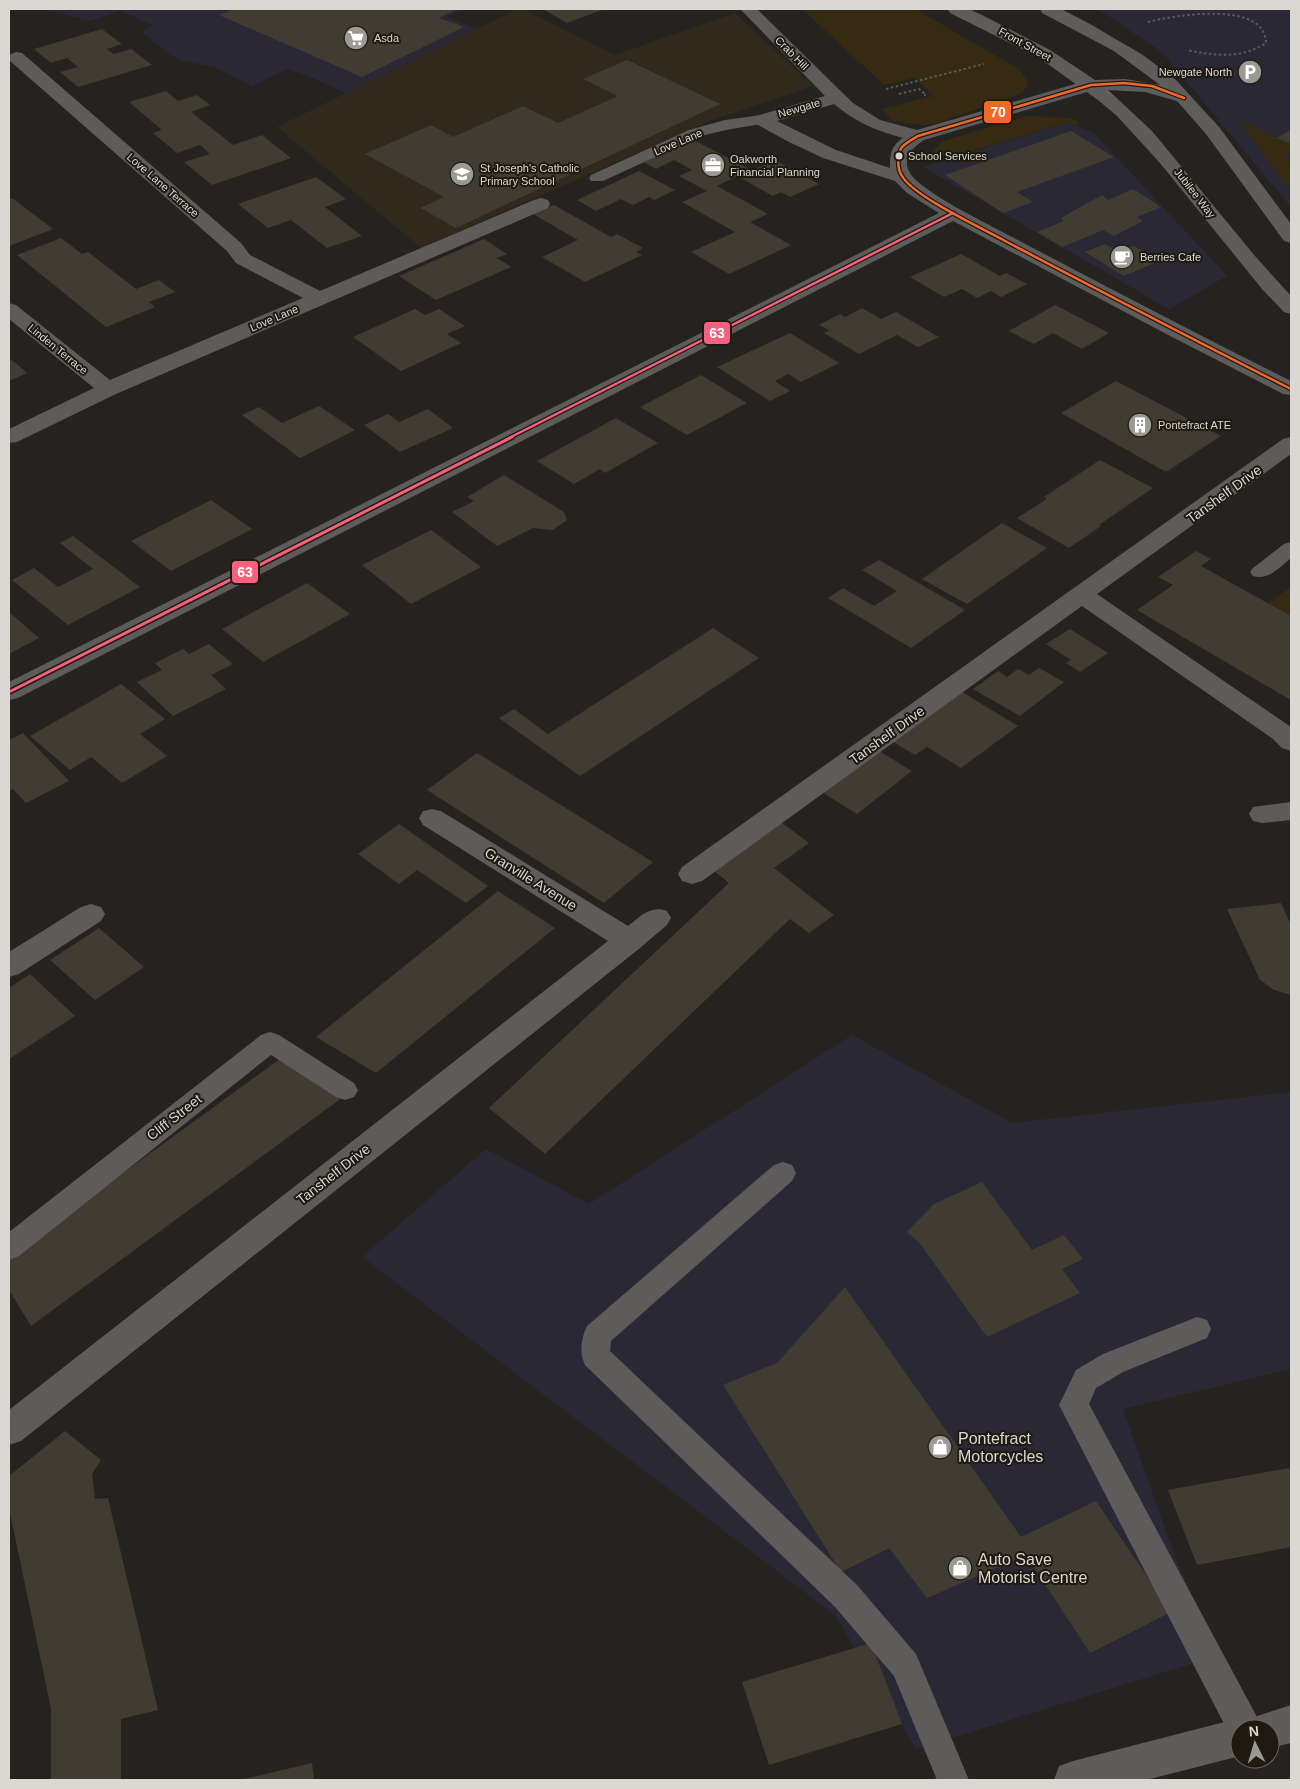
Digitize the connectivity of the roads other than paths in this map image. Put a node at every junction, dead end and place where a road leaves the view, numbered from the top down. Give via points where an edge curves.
1 (748, 9) edge
2 (956, 9) edge
3 (1048, 9) edge
4 (1070, 20) junction
5 (16, 57) dead end
6 (1091, 85) junction
7 (837, 98) junction
8 (1184, 98) junction
9 (762, 120) junction
10 (918, 136) junction
11 (902, 177) junction
12 (597, 178) dead end
13 (541, 204) dead end
14 (953, 213) junction
15 (1291, 237) edge
16 (320, 298) junction
17 (1291, 308) edge
18 (9, 309) edge
19 (108, 389) junction
20 (1291, 389) edge
21 (9, 437) edge
22 (1290, 447) edge
23 (1291, 548) edge
24 (1260, 572) dead end
25 (1082, 595) junction
26 (9, 692) edge
27 (1291, 742) edge
28 (1291, 811) edge
29 (1262, 814) dead end
30 (432, 818) dead end
31 (692, 874) dead end
32 (91, 914) dead end
33 (658, 918) dead end
34 (630, 940) junction
35 (9, 966) edge
36 (345, 1090) dead end
37 (783, 1173) dead end
38 (9, 1248) edge
39 (1197, 1330) dead end
40 (9, 1430) edge
41 (1240, 1719) edge
42 (1230, 1740) edge
43 (953, 1780) edge
44 (1073, 1780) edge

1 - 7 street, Crab Hill
2 - 6 main road, Front Street via 1055,61
3 - 4 main road
4 - 6 main road via 1103,62
4 - 8 main road via 1114,44 1152,70
5 - 16 street, Love Lane Terrace via 234,247 243,259
6 - 8 main road via 1124,83 1152,86
6 - 10 street, Newgate
6 - 17 main road, Jubilee Way via 1123,111 1167,158 1228,236
7 - 9 street, Newgate
7 - 10 street, Newgate via 871,124
8 - 15 main road
9 - 11 street, Newgate via 833,156
9 - 12 lane, Love Lane via 695,133
10 - 11 street, Newgate via 902,147 899,170
11 - 14 street, Newgate via 914,189
13 - 16 street, Love Lane
14 - 20 street, Newgate
14 - 26 street
16 - 19 street, Love Lane
18 - 19 street, Linden Terrace
19 - 21 street, Love Lane
22 - 25 street, Tanshelf Drive
23 - 24 lane
25 - 27 street
25 - 31 street, Tanshelf Drive
28 - 29 street
30 - 34 street, Granville Avenue
32 - 35 street
33 - 34 street, Tanshelf Drive
34 - 40 street, Tanshelf Drive
36 - 38 lane, Cliff Street via 270,1042
37 - 43 lane via 597,1335 595,1356 846,1596 905,1665
39 - 41 lane via 1113,1363 1086,1379 1074,1405
42 - 44 main road

